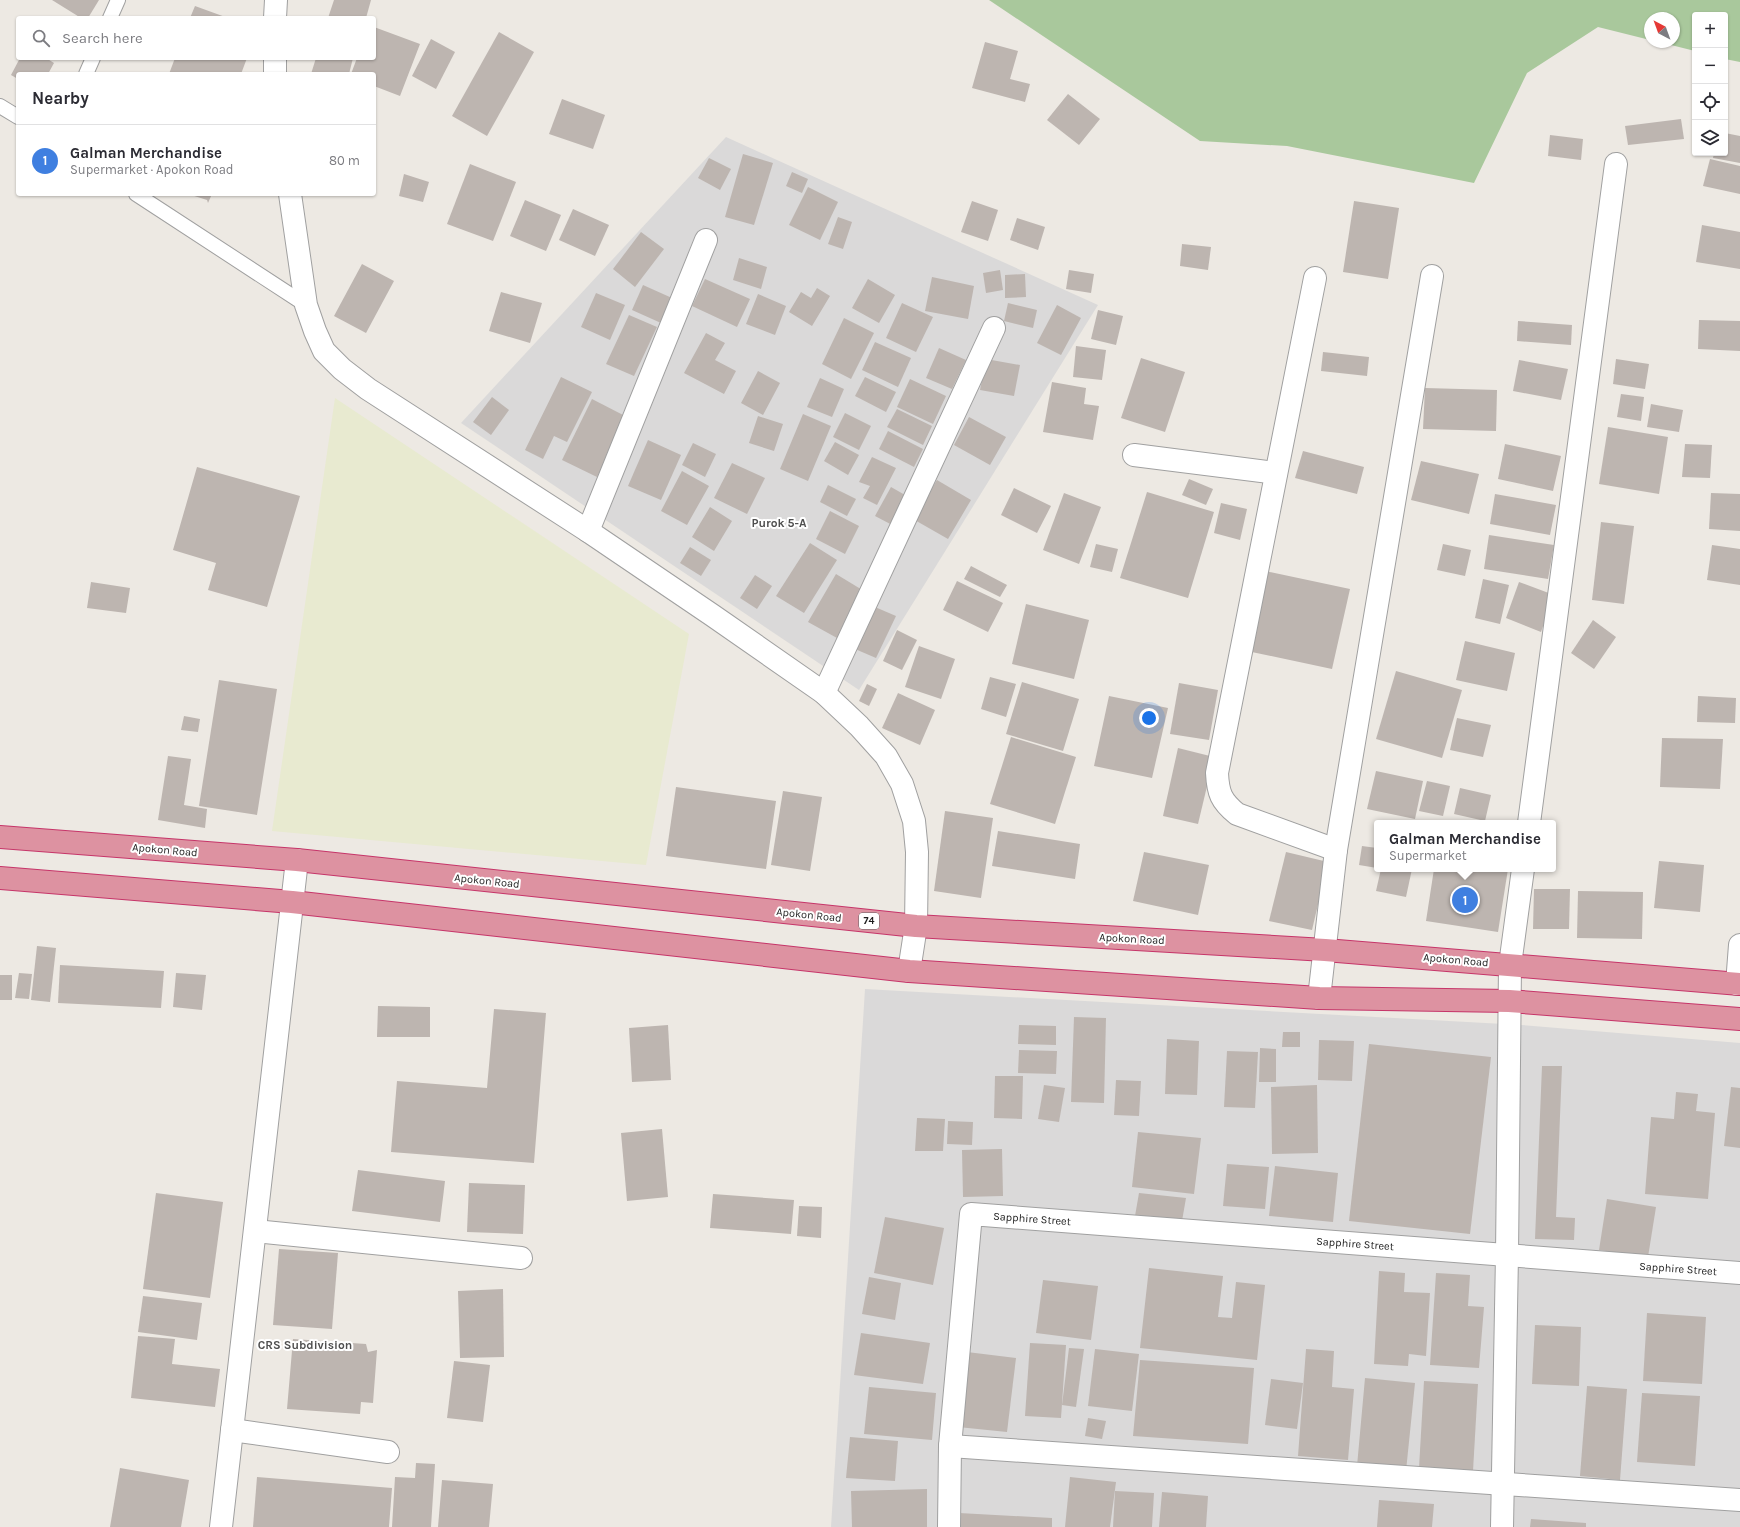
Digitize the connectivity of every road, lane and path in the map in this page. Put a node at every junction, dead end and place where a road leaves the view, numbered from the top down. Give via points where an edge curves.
1 (118, 0) edge
2 (276, 0) edge
3 (111, 16) edge
4 (275, 16) edge
5 (92, 60) edge
6 (275, 60) edge
7 (87, 72) edge
8 (275, 72) edge
9 (0, 106) edge
10 (16, 116) edge
11 (1616, 164) dead end
12 (139, 196) edge
13 (290, 196) edge
14 (706, 240) dead end
15 (1432, 276) dead end
16 (1315, 278) dead end
17 (306, 305) junction
18 (994, 328) dead end
19 (1134, 455) dead end
20 (1276, 473) junction
21 (588, 531) junction
22 (824, 693) junction
23 (1529, 820) edge
24 (0, 836) edge
25 (1336, 850) junction
26 (297, 860) junction
27 (1523, 872) edge
28 (0, 878) edge
29 (292, 902) junction
30 (916, 926) junction
31 (1740, 945) edge
32 (1325, 950) junction
33 (1510, 965) junction
34 (909, 971) junction
35 (1739, 984) edge
36 (1319, 998) junction
37 (1509, 1001) junction
38 (1740, 1019) edge
39 (255, 1232) junction
40 (1507, 1255) junction
41 (521, 1258) dead end
42 (1740, 1273) edge
43 (232, 1430) junction
44 (950, 1446) junction
45 (388, 1452) dead end
46 (1503, 1485) junction
47 (1740, 1500) edge
48 (221, 1527) edge
49 (949, 1527) edge
50 (1502, 1527) edge

1 - 3 lane
2 - 4 street
5 - 7 lane
6 - 8 street
9 - 10 lane
11 - 23 street
12 - 17 lane
13 - 17 street
14 - 21 street
15 - 25 street
16 - 20 street
17 - 21 street via 324,351 368,390
18 - 22 street
19 - 20 street
20 - 25 street via 1217,773 1218,789 1225,804 1237,814
21 - 22 street
22 - 30 street via 886,756 902,784 914,821 917,852
24 - 26 highway, Apokon Road / 74
25 - 32 street
26 - 29 street
26 - 30 highway, Apokon Road / 74
27 - 33 street
28 - 29 highway
29 - 34 highway
29 - 39 street
30 - 32 highway, Apokon Road / 74
30 - 34 street
31 - 35 street
32 - 33 highway, Apokon Road / 74
32 - 36 street
33 - 35 highway, Apokon Road / 74
33 - 37 street
34 - 36 highway
36 - 37 highway
37 - 38 highway
37 - 40 street
39 - 41 street
39 - 43 street
40 - 42 street, Sapphire Street
40 - 44 street, Sapphire Street via 971,1214
40 - 46 street
43 - 45 street
43 - 48 street
44 - 46 street
44 - 49 street
46 - 47 street
46 - 50 street

